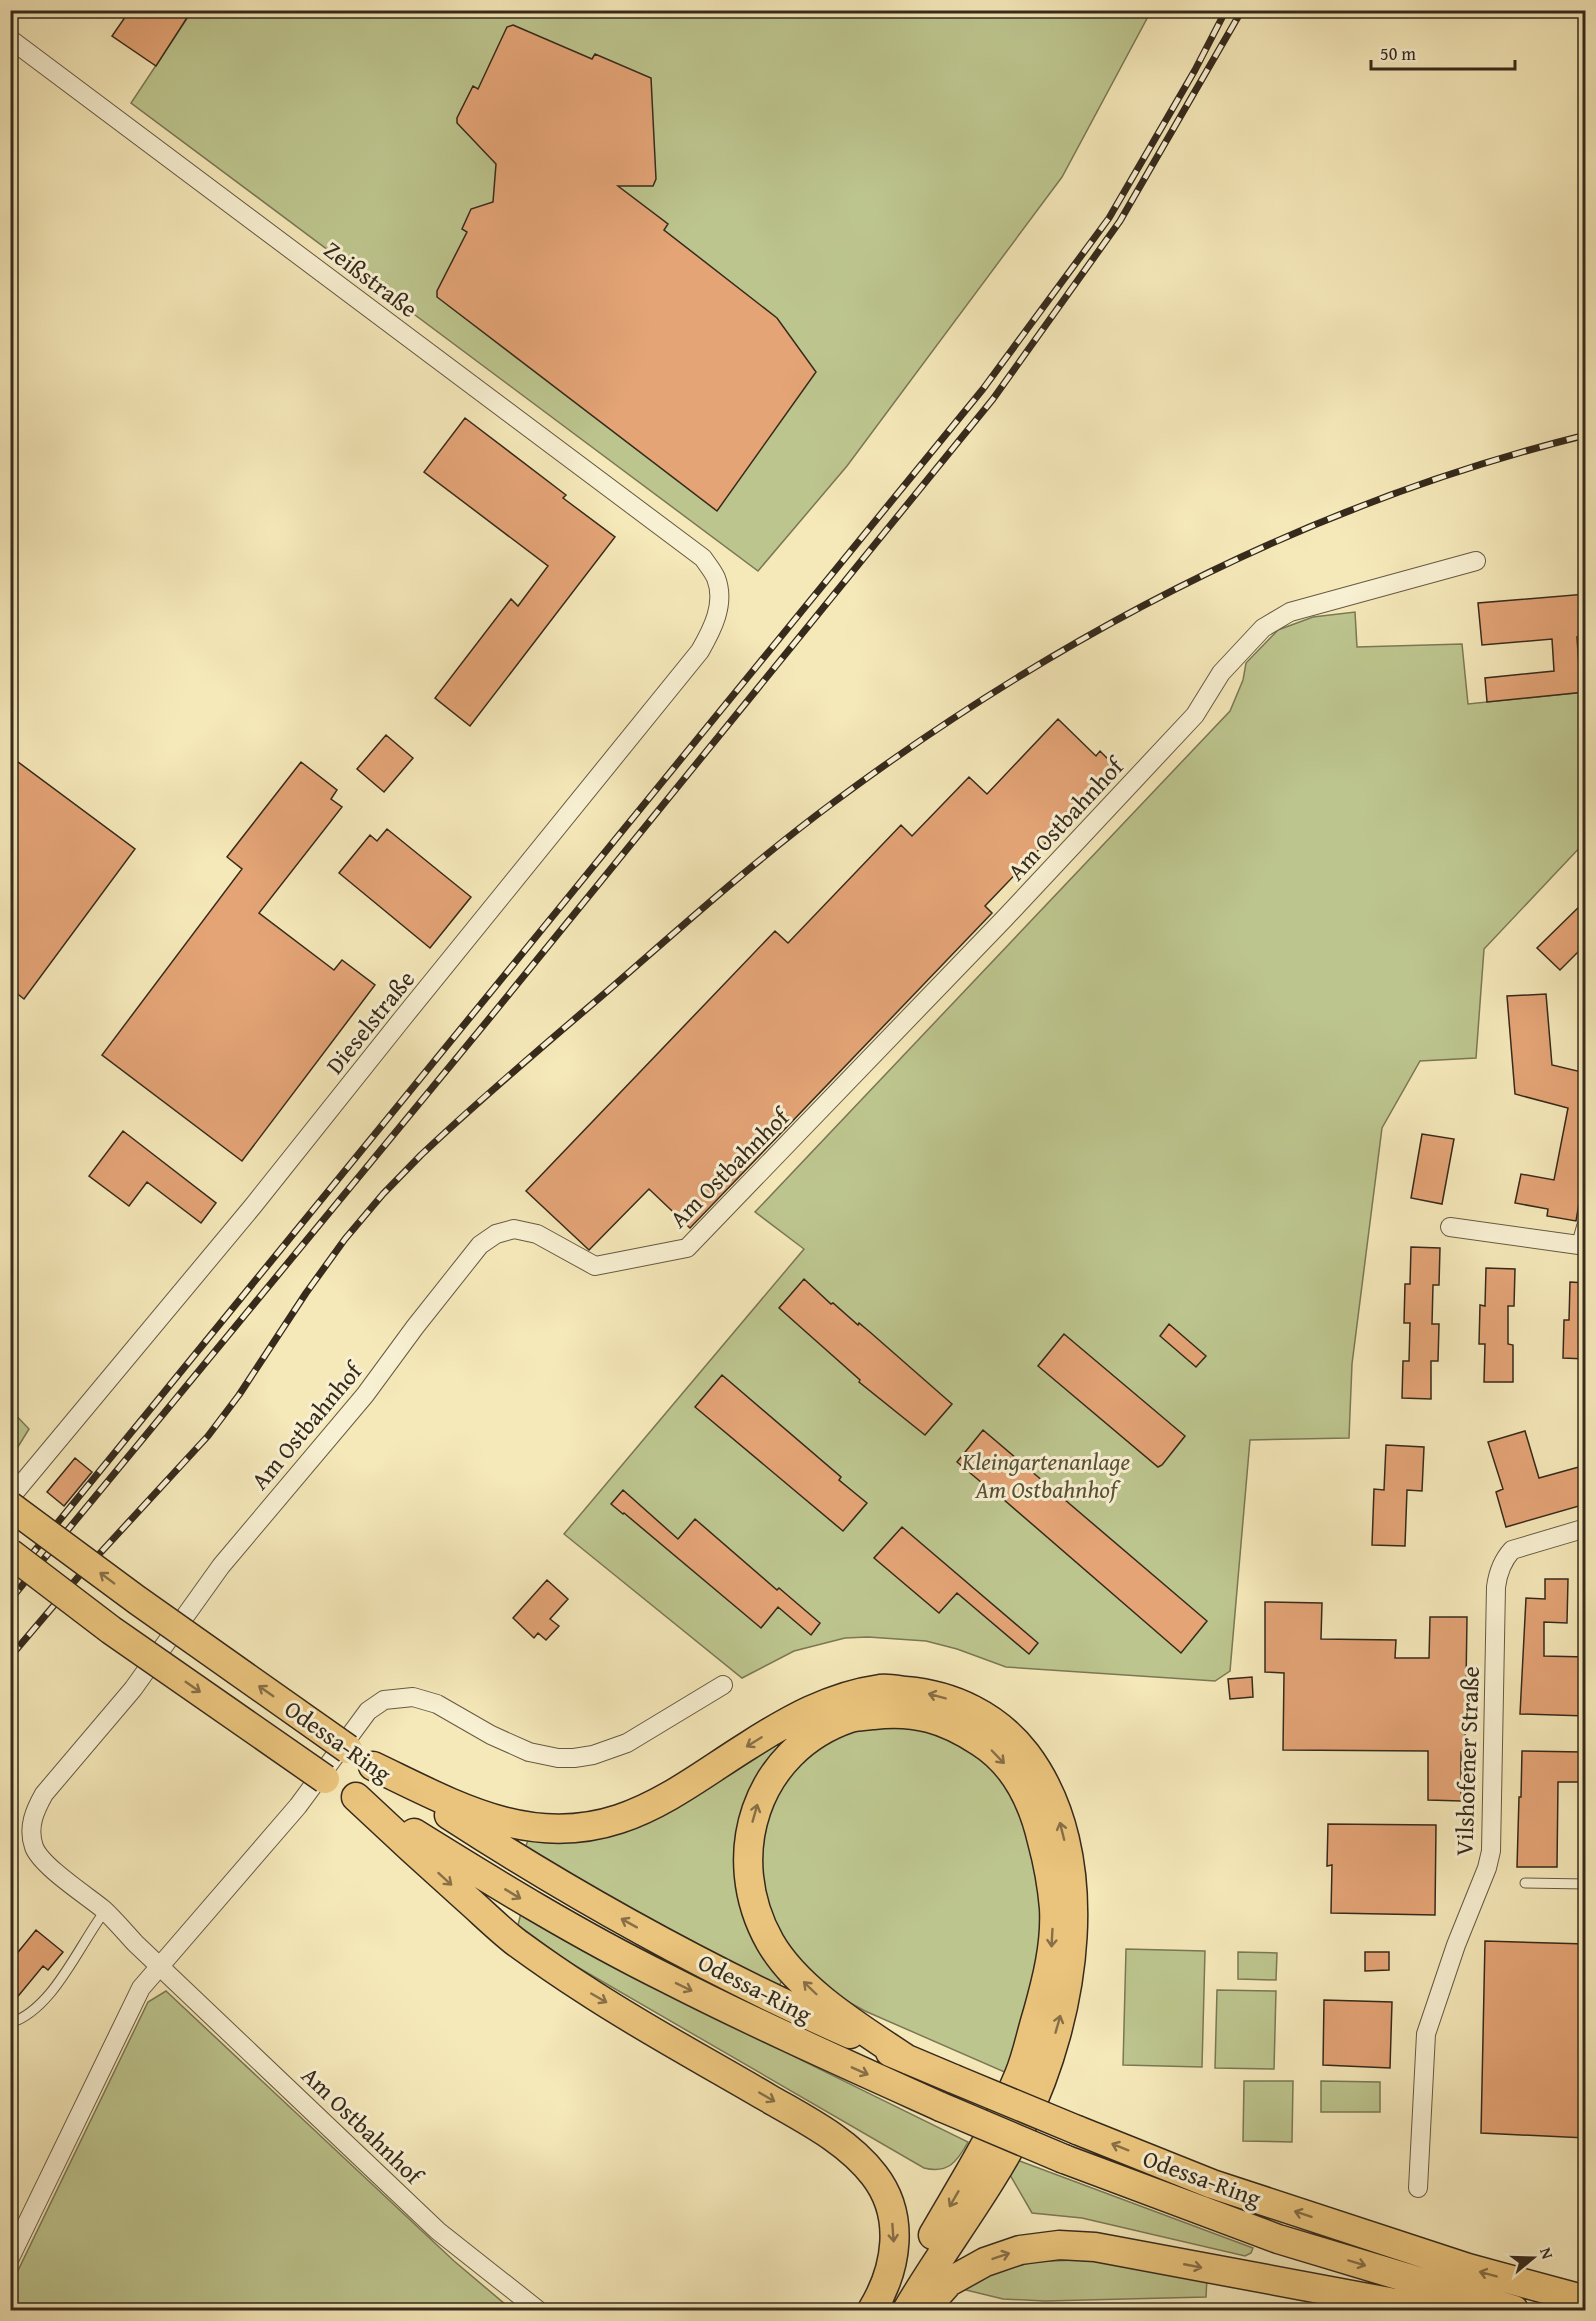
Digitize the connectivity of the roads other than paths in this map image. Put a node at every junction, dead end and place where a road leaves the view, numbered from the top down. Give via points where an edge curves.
1 (10, 39) edge
2 (703, 558) joint
3 (1476, 561) dead end
4 (1450, 1227) dead end
5 (1586, 1227) edge
6 (1583, 1246) edge
7 (10, 1498) edge
8 (10, 1506) edge
9 (1586, 1528) edge
10 (10, 1553) edge
11 (723, 1685) dead end
12 (373, 1767) junction
13 (356, 1797) junction
14 (1526, 1883) dead end
15 (1586, 1884) edge
16 (105, 1911) junction
17 (159, 1966) junction
18 (10, 2023) edge
19 (908, 2060) junction
20 (1418, 2188) dead end
21 (10, 2258) edge
22 (1586, 2300) edge
23 (538, 2310) edge
24 (872, 2310) edge
25 (886, 2310) edge
26 (907, 2310) edge
27 (924, 2310) edge
28 (1431, 2310) edge
29 (1514, 2310) edge

1 - 2 street, Zeißstraße
2 - 7 street, Dieselstraße via 716,579 719,604 715,625 700,651 254,1206
3 - 16 street, Am Ostbahnhof via 1290,612 1263,628 1221,673 1195,715 687,1248 595,1266 537,1234 514,1229 496,1234 480,1245 365,1395 221,1566 133,1689 44,1794 33,1814 34,1847 43,1860
4 - 6 street
5 - 6 street
12 -> 8 highway, Odessa-Ring, bridge
9 - 20 street, Vilshofener Straße via 1512,1550 1498,1573 1491,1851 1426,2034
10 -> 13 highway, Odessa-Ring, bridge via 111,1630
11 - 17 street via 627,1743 574,1758 529,1752 437,1704 413,1697 384,1700 368,1712 298,1806
19 -> 12 highway, Odessa-Ring via 795,2010 671,1946 525,1864
26 -> 12 highway via 1022,2124 1042,2080 1064,2000 1072,1955 1074,1908 1070,1864 1048,1789 1015,1739 988,1718 934,1694 884,1689 855,1694 791,1719 648,1807 621,1819 556,1831 484,1816
13 -> 24 highway via 524,1948 586,1991 801,2117 861,2161 885,2194 895,2236 893,2262
13 -> 29 highway, Odessa-Ring, bridge via 515,1895 663,1977 940,2107 1064,2159 1278,2239
14 - 15 lane
16 - 17 street, Am Ostbahnhof
16 - 18 lane via 58,1982 26,2017
17 - 21 street via 141,1988
17 - 23 street, Am Ostbahnhof via 438,2231
22 -> 19 highway, Odessa-Ring, bridge via 1468,2268 1212,2184
19 -> 25 highway via 847,2019 790,1968 771,1943 748,1883 748,1844 756,1808 769,1781 791,1752 820,1732 852,1718 897,1712 932,1718 964,1731 988,1747 1015,1774 1039,1829 1054,1910 1050,1962 1020,2074 983,2149
27 -> 28 highway via 949,2282 985,2262 1020,2250 1059,2245 1095,2247

